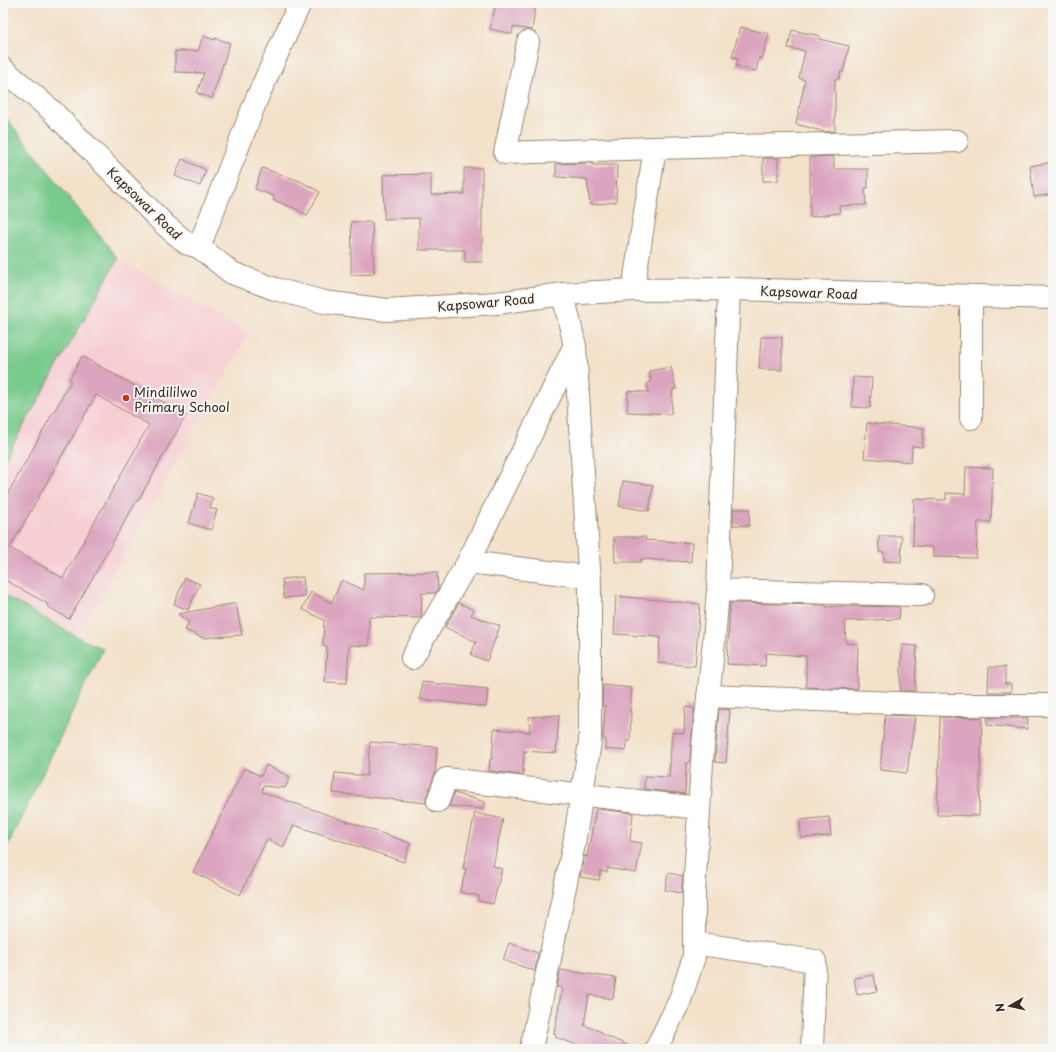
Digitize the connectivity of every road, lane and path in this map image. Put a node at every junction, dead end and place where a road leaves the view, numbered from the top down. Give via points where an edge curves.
1 (300, 3) edge
2 (528, 42) dead end
3 (3, 69) edge
4 (957, 140) dead end
5 (655, 148) junction
6 (199, 247) junction
7 (729, 289) junction
8 (634, 290) junction
9 (563, 294) junction
10 (971, 296) junction
11 (1053, 298) edge
12 (575, 346) junction
13 (971, 418) dead end
14 (468, 562) junction
15 (590, 578) junction
16 (718, 590) junction
17 (922, 595) dead end
18 (412, 658) dead end
19 (708, 696) junction
20 (1053, 705) edge
21 (582, 795) junction
22 (438, 801) dead end
23 (699, 808) junction
24 (694, 944) junction
25 (531, 1049) edge
26 (656, 1049) edge
27 (812, 1049) edge

1 - 6 street via 257,98
2 - 5 street via 505,154
3 - 6 street, Kapsowar Road via 51,110 165,225 188,244
4 - 5 street
5 - 8 street
6 - 9 street, Kapsowar Road via 232,273 275,289 324,302 387,310 497,303
7 - 8 street, Kapsowar Road
7 - 10 street, Kapsowar Road
7 - 16 street
8 - 9 street, Kapsowar Road
9 - 12 street
10 - 11 street, Kapsowar Road
10 - 13 street
12 - 14 street
12 - 15 street
14 - 15 street
14 - 18 street
15 - 21 street via 590,742
16 - 17 street
16 - 19 street
19 - 20 street via 949,705
19 - 23 street
21 - 22 street via 446,779
21 - 23 street
21 - 25 street
23 - 24 street
24 - 26 street via 694,957 680,1000
24 - 27 street via 815,961

